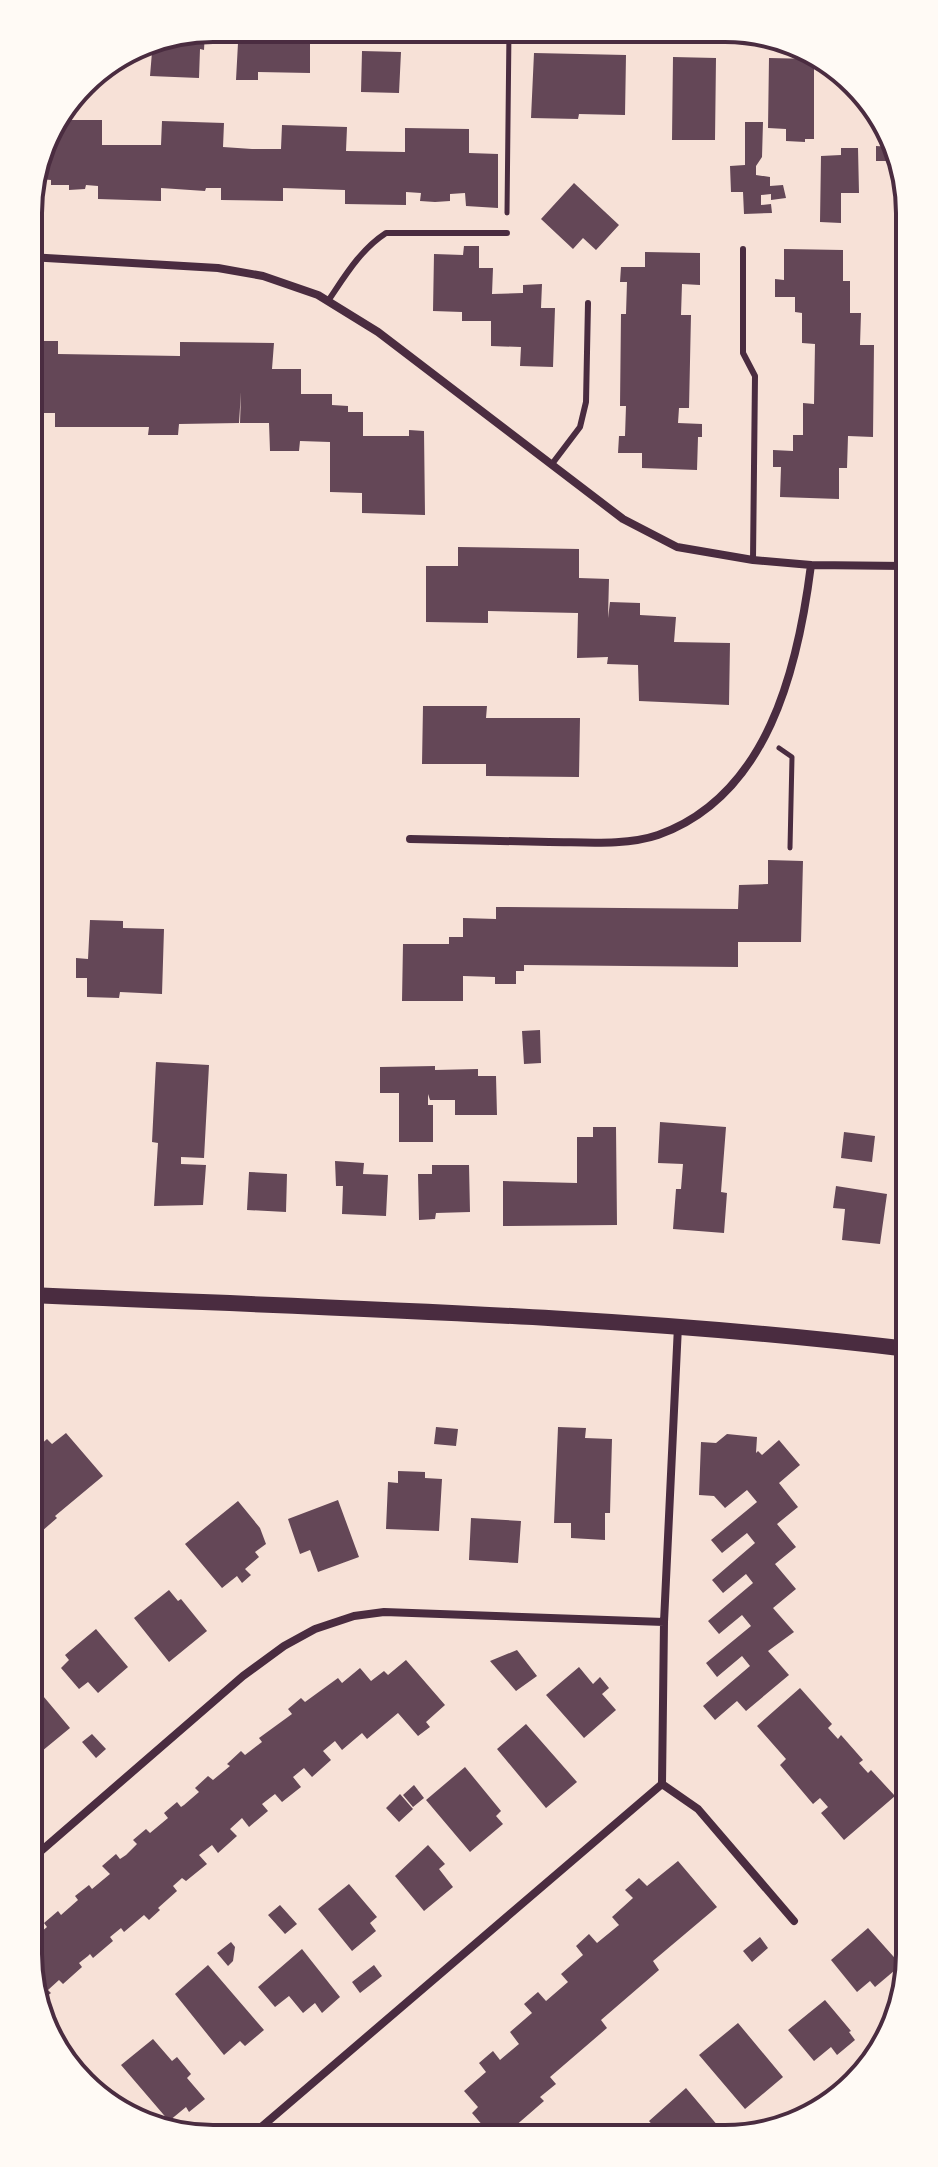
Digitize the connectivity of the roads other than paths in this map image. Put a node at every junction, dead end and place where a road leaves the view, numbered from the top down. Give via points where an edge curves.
1 (507, 233) road end
2 (743, 249) dead end
3 (42, 258) edge
4 (328, 301) junction
5 (588, 303) dead end
6 (552, 464) junction
7 (753, 560) junction
8 (811, 565) junction
9 (896, 566) edge
10 (410, 839) dead end
11 (42, 1295) edge
12 (678, 1325) junction
13 (896, 1348) edge
14 (664, 1622) junction
15 (662, 1784) junction
16 (42, 1850) edge
17 (794, 1921) dead end
18 (264, 2125) edge

1 - 4 lane via 386,233 355,262
2 - 7 lane via 743,353 755,376
3 - 4 street via 218,268 263,276
4 - 6 street via 378,332
5 - 6 lane via 586,402 580,427
6 - 7 street via 623,519 677,547
7 - 8 street
8 - 9 street
8 - 10 street via 802,625 766,738 738,780 700,814 657,835 603,843
11 - 12 main road
12 - 13 main road
12 - 14 street
14 - 15 street
14 - 16 street via 384,1612 315,1629 243,1676
15 - 17 street via 698,1809
15 - 18 street

